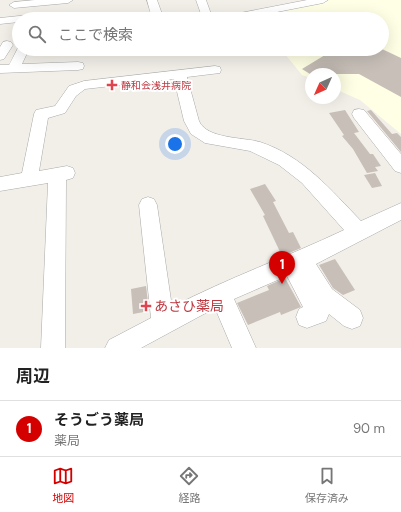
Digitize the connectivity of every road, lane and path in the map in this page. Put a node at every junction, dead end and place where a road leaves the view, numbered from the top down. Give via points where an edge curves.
1 (68, 0) edge
2 (152, 0) edge
3 (201, 0) edge
4 (323, 0) edge
5 (15, 3) edge
6 (156, 12) edge
7 (205, 12) edge
8 (261, 12) edge
9 (6, 45) dead end
10 (0, 56) edge
11 (20, 56) edge
12 (78, 66) dead end
13 (0, 69) edge
14 (13, 69) junction
15 (215, 70) dead end
16 (180, 75) junction
17 (359, 114) dead end
18 (401, 166) edge
19 (29, 179) junction
20 (0, 184) edge
21 (148, 205) dead end
22 (401, 211) edge
23 (358, 232) junction
24 (297, 262) junction
25 (220, 294) junction
26 (307, 317) dead end
27 (352, 318) dead end
28 (163, 324) junction
29 (142, 342) edge
30 (53, 348) edge
31 (117, 348) edge
32 (244, 348) edge

1 - 5 street
2 - 6 street
3 - 7 street
4 - 8 street
9 - 10 street
11 - 14 street
12 - 14 street
13 - 14 street
15 - 16 street
16 - 19 street via 85,84 72,89 60,110 41,114
16 - 23 street via 194,129 218,142 239,143 275,155 309,180
17 - 18 street
19 - 20 street
19 - 30 street via 63,174
21 - 28 street
22 - 23 street
23 - 24 street
24 - 25 street
24 - 26 street via 318,313
24 - 27 street via 324,297
25 - 28 street
25 - 32 street
28 - 29 street
29 - 31 street

